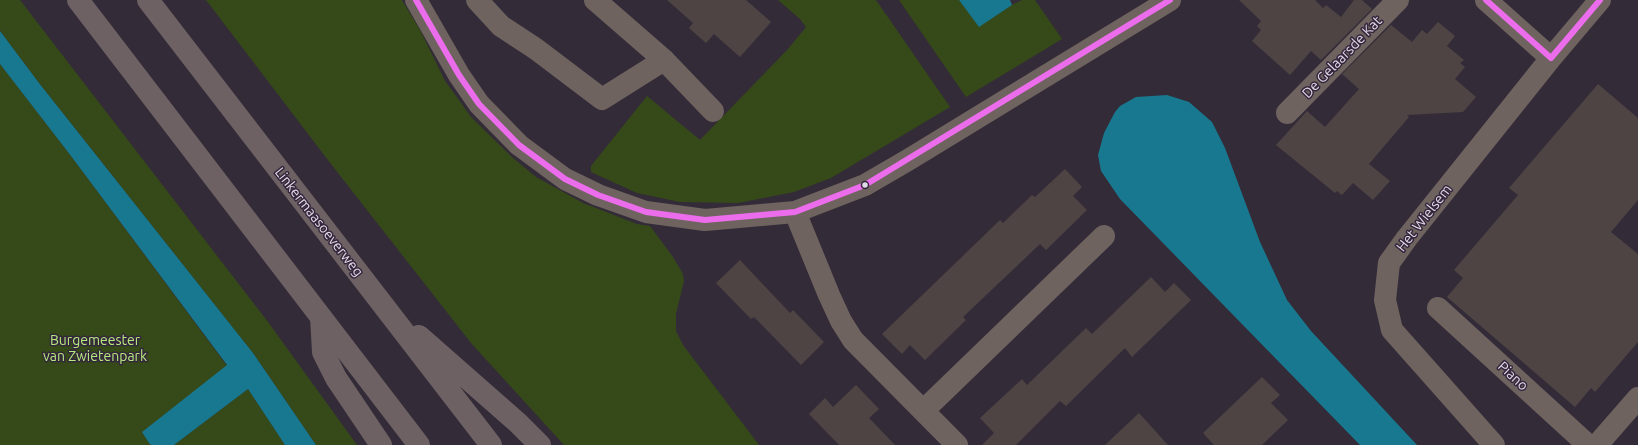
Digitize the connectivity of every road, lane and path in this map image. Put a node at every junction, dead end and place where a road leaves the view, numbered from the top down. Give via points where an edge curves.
1 (78, 0) edge
2 (148, 0) edge
3 (416, 0) edge
4 (477, 0) edge
5 (595, 0) edge
6 (1170, 0) edge
7 (1398, 0) edge
8 (1486, 0) edge
9 (1600, 0) edge
10 (1551, 58) junction
11 (664, 60) junction
12 (713, 111) dead end
13 (1287, 113) dead end
14 (796, 212) junction
15 (1104, 236) dead end
16 (382, 303) junction
17 (1438, 308) dead end
18 (321, 317) junction
19 (1638, 398) edge
20 (924, 410) junction
21 (381, 445) edge
22 (419, 445) edge
23 (491, 445) edge
24 (540, 445) edge
25 (957, 445) edge
26 (1494, 445) edge
27 (1588, 445) edge
28 (1597, 445) edge

1 - 18 highway
2 - 16 highway, Linkermaasoeverweg
3 - 14 street via 478,104 519,145 565,179 598,195 646,212 705,220
4 - 11 street via 501,26 602,99
5 - 11 street
6 - 14 street via 865,185
7 - 13 street, De Gelaarsde Kat
8 - 10 street
9 - 10 street, Het Wielsem
10 - 26 street, Het Wielsem via 1389,263 1385,300 1392,330
11 - 12 street
14 - 20 street via 829,295 853,340
15 - 20 street
16 - 23 highway, Linkermaasoeverweg
16 - 24 highway
17 - 27 street, Piano
18 - 21 highway via 323,352 336,378
18 - 22 highway
19 - 28 street
20 - 25 street

